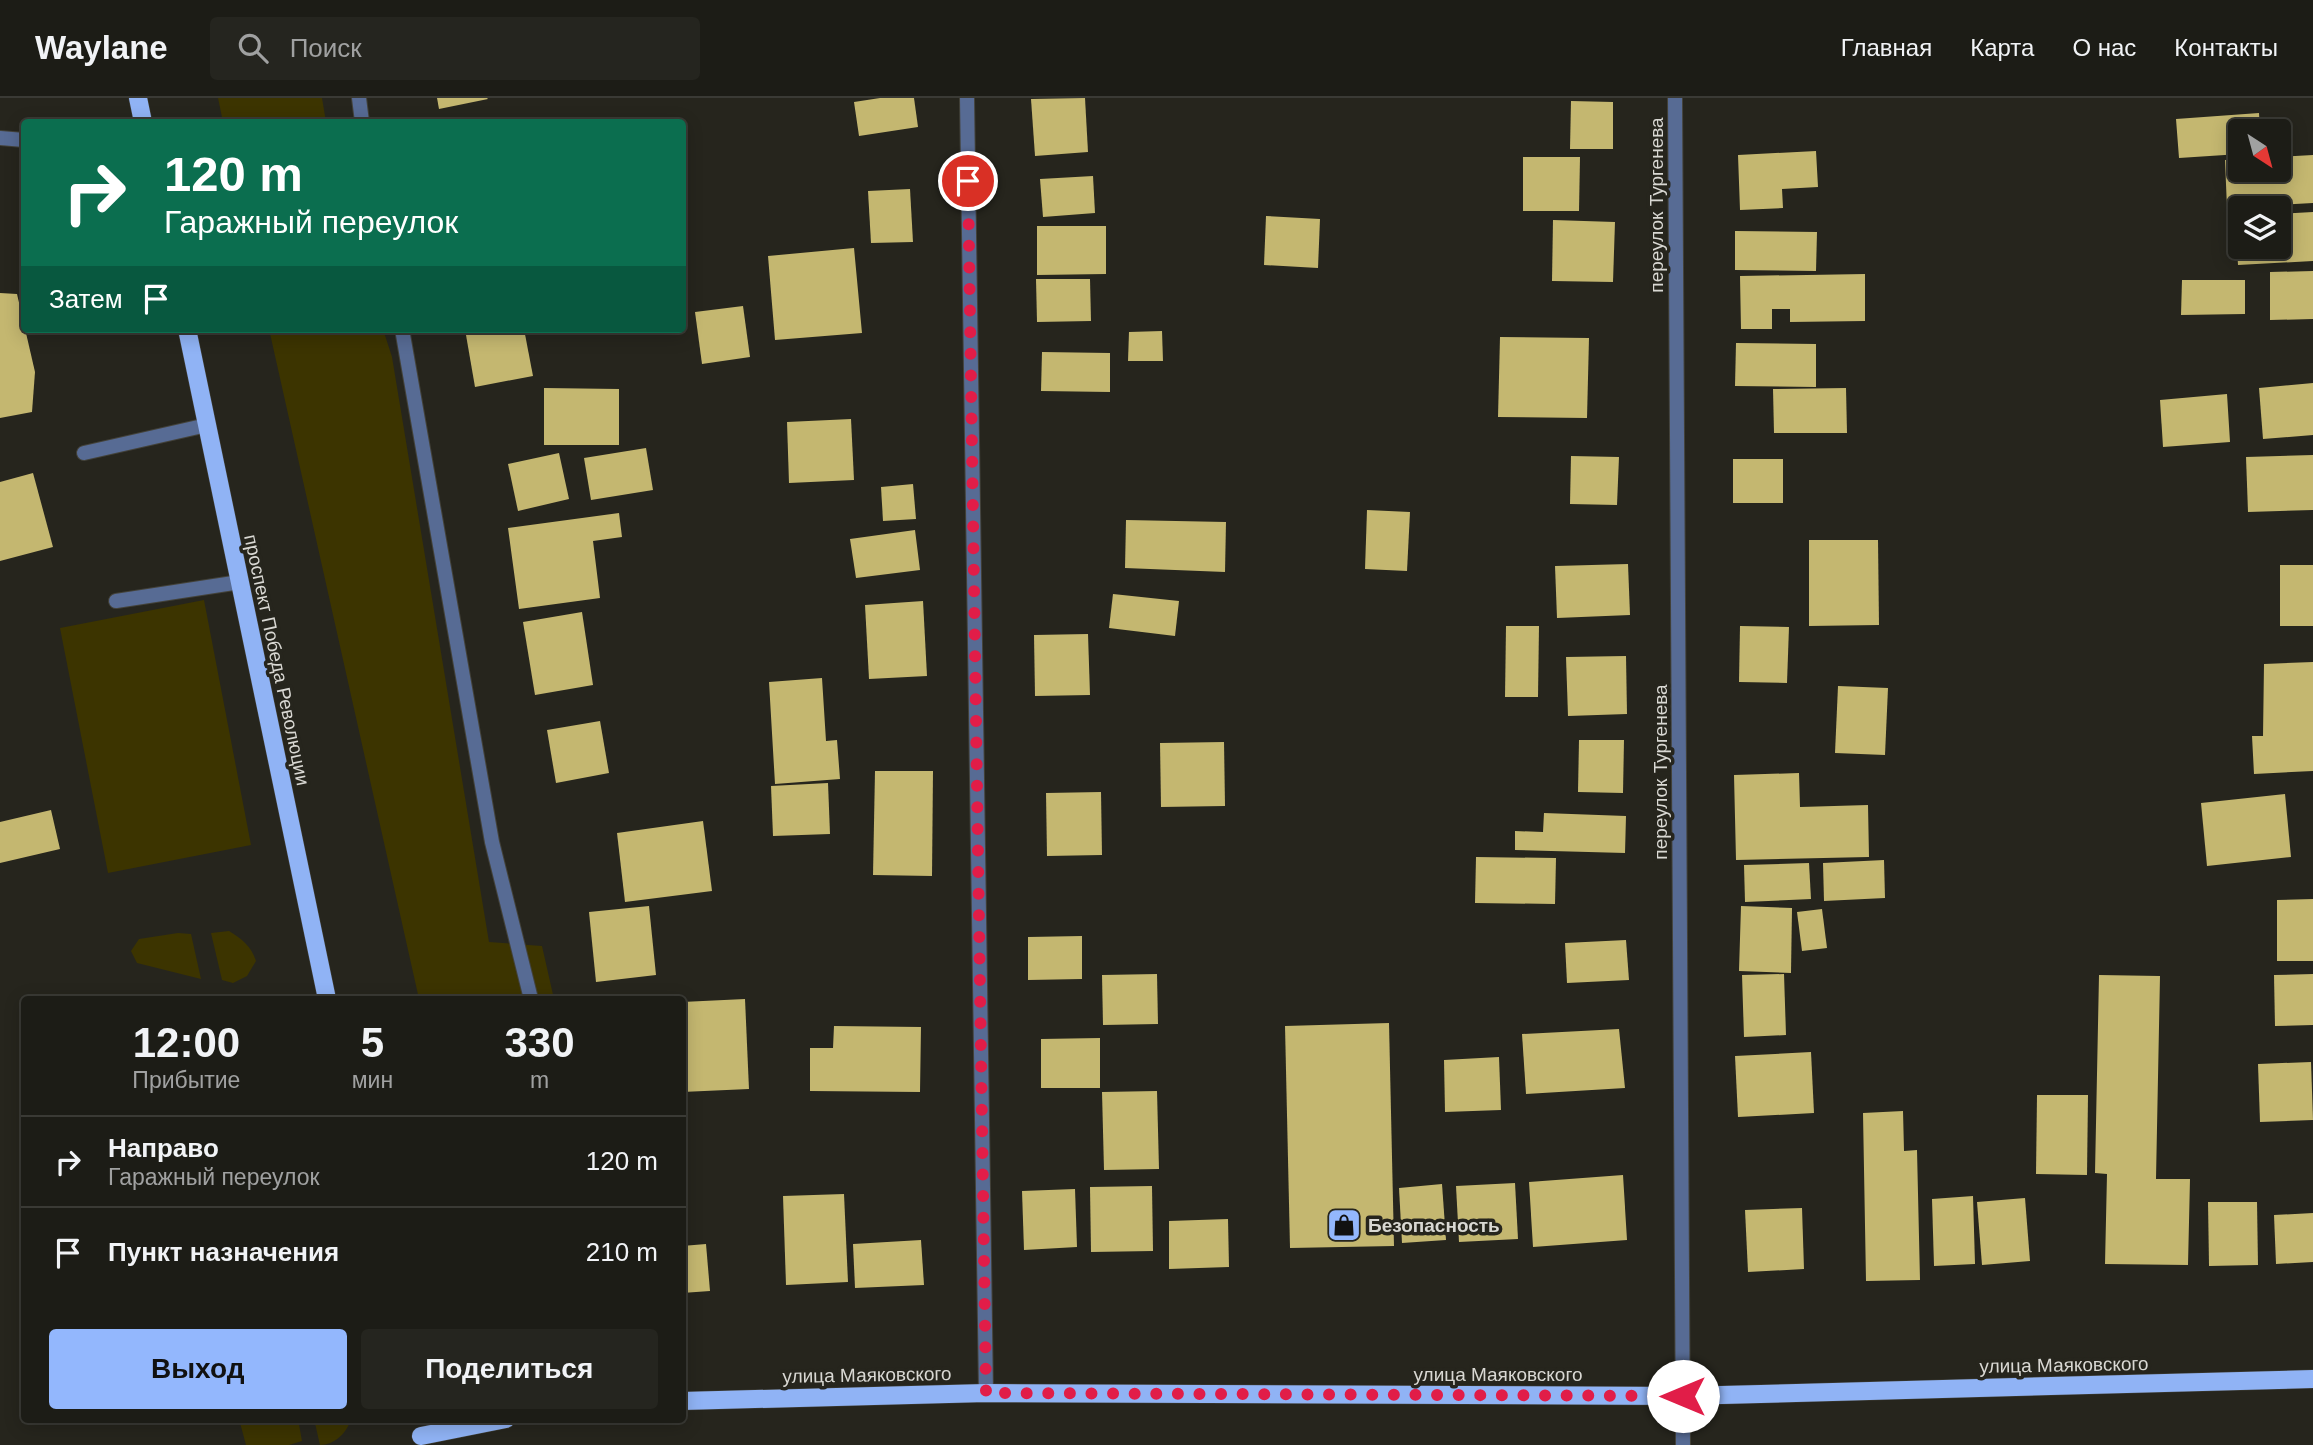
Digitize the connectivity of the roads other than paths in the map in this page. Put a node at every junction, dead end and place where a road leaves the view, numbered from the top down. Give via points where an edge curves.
1 (138, 98) edge
2 (359, 98) edge
3 (967, 98) edge
4 (1675, 98) edge
5 (142, 119) edge
6 (362, 119) edge
7 (0, 138) edge
8 (21, 140) edge
9 (188, 333) edge
10 (403, 333) edge
11 (207, 425) junction
12 (84, 453) dead end
13 (240, 582) junction
14 (116, 601) dead end
15 (326, 996) edge
16 (530, 996) edge
17 (2313, 1379) edge
18 (986, 1393) junction
19 (1683, 1396) junction
20 (686, 1401) edge
21 (483, 1423) edge
22 (420, 1434) edge
23 (1683, 1445) edge

1 - 5 main road
2 - 6 street
3 - 18 street
4 - 19 street, переулок Тургенева
7 - 8 street
9 - 11 main road, проспект Победа Революции
10 - 16 street via 492,842
11 - 12 street
11 - 13 main road, проспект Победа Революции
13 - 14 street
13 - 15 main road, проспект Победа Революции
17 - 19 main road, улица Маяковского
18 - 19 main road, улица Маяковского
18 - 20 main road, улица Маяковского
19 - 23 street, переулок Тургенева
21 - 22 main road

